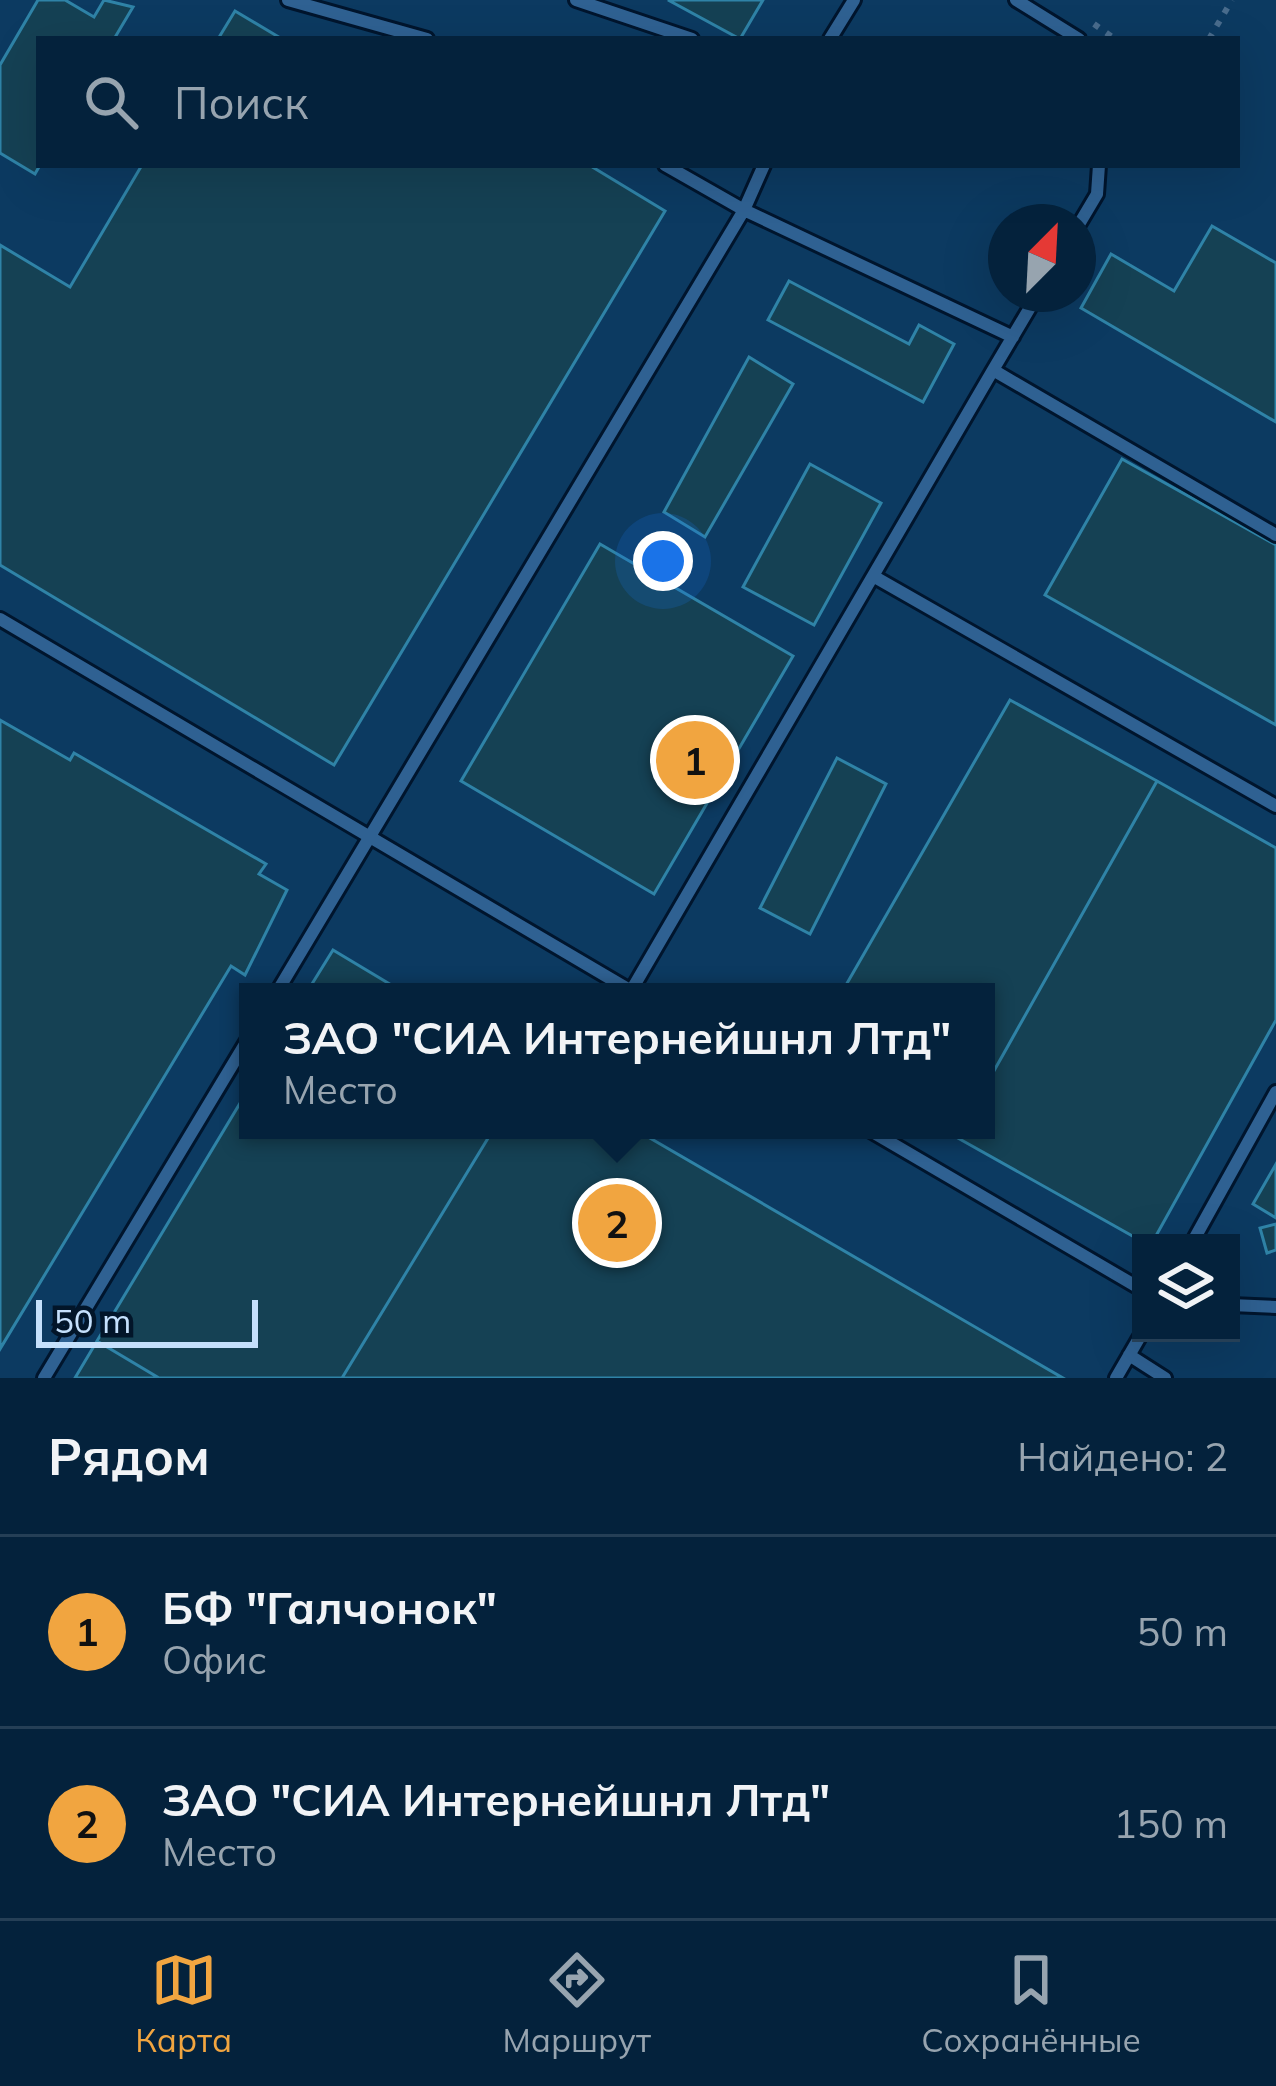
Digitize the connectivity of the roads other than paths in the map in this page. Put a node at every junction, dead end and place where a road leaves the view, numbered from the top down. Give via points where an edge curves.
1 (288, 0) edge
2 (576, 0) edge
3 (854, 0) edge
4 (1016, 0) edge
5 (416, 36) edge
6 (683, 36) edge
7 (832, 36) edge
8 (1074, 36) edge
9 (670, 168) edge
10 (763, 168) edge
11 (1099, 168) edge
12 (1091, 204) edge
13 (743, 210) junction
14 (1028, 312) edge
15 (1013, 337) junction
16 (993, 370) junction
17 (1276, 535) edge
18 (873, 576) junction
19 (0, 619) edge
20 (1276, 806) edge
21 (372, 834) junction
22 (282, 983) edge
23 (619, 983) edge
24 (637, 983) edge
25 (239, 1054) edge
26 (1276, 1092) edge
27 (884, 1139) edge
28 (1197, 1234) edge
29 (1132, 1284) edge
30 (1240, 1305) edge
31 (1276, 1307) edge
32 (1137, 1342) edge
33 (1129, 1355) junction
34 (44, 1378) edge
35 (1116, 1378) edge
36 (1165, 1378) edge

1 - 5 lane
2 - 6 lane
3 - 7 lane
4 - 8 lane
9 - 13 lane
10 - 13 lane
11 - 12 lane
13 - 15 lane
13 - 21 lane
14 - 15 lane
15 - 16 lane
16 - 17 lane
16 - 18 lane
18 - 20 lane
18 - 24 lane
19 - 21 lane
21 - 22 lane
21 - 23 lane
25 - 34 lane
26 - 28 lane
27 - 29 lane
30 - 31 lane
32 - 33 lane
33 - 35 lane
33 - 36 lane

